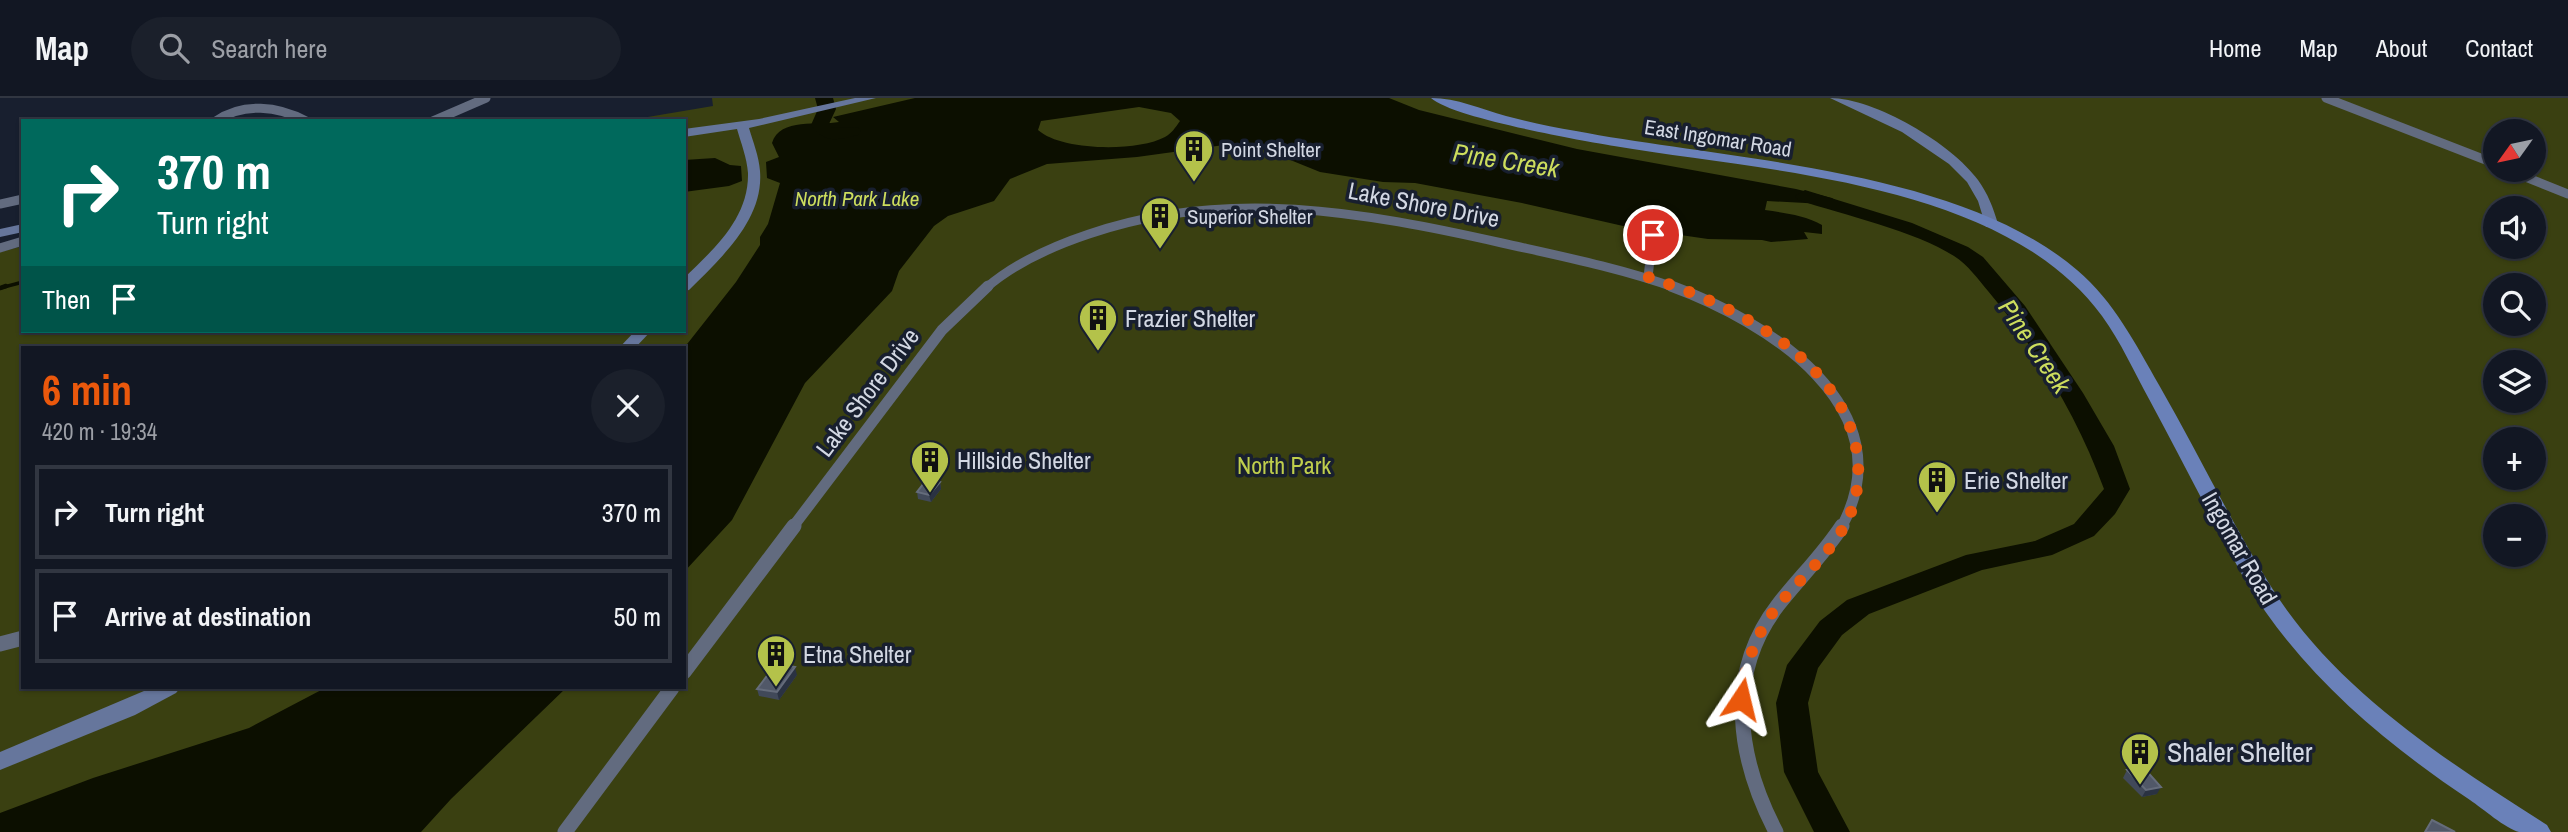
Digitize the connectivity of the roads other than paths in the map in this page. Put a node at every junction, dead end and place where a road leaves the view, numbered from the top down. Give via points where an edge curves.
1 (486, 98) edge
2 (492, 98) edge
3 (870, 98) edge
4 (1437, 98) edge
5 (1836, 98) edge
6 (2326, 98) edge
7 (218, 119) edge
8 (301, 119) edge
9 (438, 119) edge
10 (742, 125) junction
11 (686, 133) edge
12 (2483, 159) edge
13 (2538, 182) edge
14 (2568, 194) edge
15 (21, 199) edge
16 (0, 204) edge
17 (1991, 224) junction
18 (21, 228) edge
19 (0, 233) edge
20 (1653, 235) dead end
21 (21, 242) edge
22 (0, 248) edge
23 (1648, 277) junction
24 (686, 285) edge
25 (641, 333) edge
26 (629, 346) edge
27 (21, 639) edge
28 (0, 644) edge
29 (686, 669) edge
30 (167, 689) edge
31 (671, 689) edge
32 (0, 761) edge
33 (565, 832) edge
34 (1776, 832) edge
35 (2538, 832) edge

1 - 2 street
1 - 9 street
3 - 10 street
4 - 17 main road, East Ingomar Road via 1566,134 1889,190
5 - 17 street via 1902,125 1946,156 1971,181 1986,204
6 - 12 street
7 - 8 street via 263,109
10 - 11 street
10 - 24 street via 753,164 752,198 727,241
13 - 14 street
15 - 16 street
17 - 35 main road, Ingomar Road via 2064,266 2100,302 2251,569 2315,660 2436,764
18 - 19 street
20 - 23 street
21 - 22 street
23 - 29 street, Lake Shore Drive via 1373,215 1292,206 1233,206 1169,214 1066,242 1012,267 960,309
23 - 34 street, Lake Shore Drive via 1725,308 1786,346 1832,392 1857,448 1858,476 1848,520 1766,622 1743,679 1743,746 1758,796
25 - 26 street
27 - 28 street
30 - 32 street
31 - 33 street

